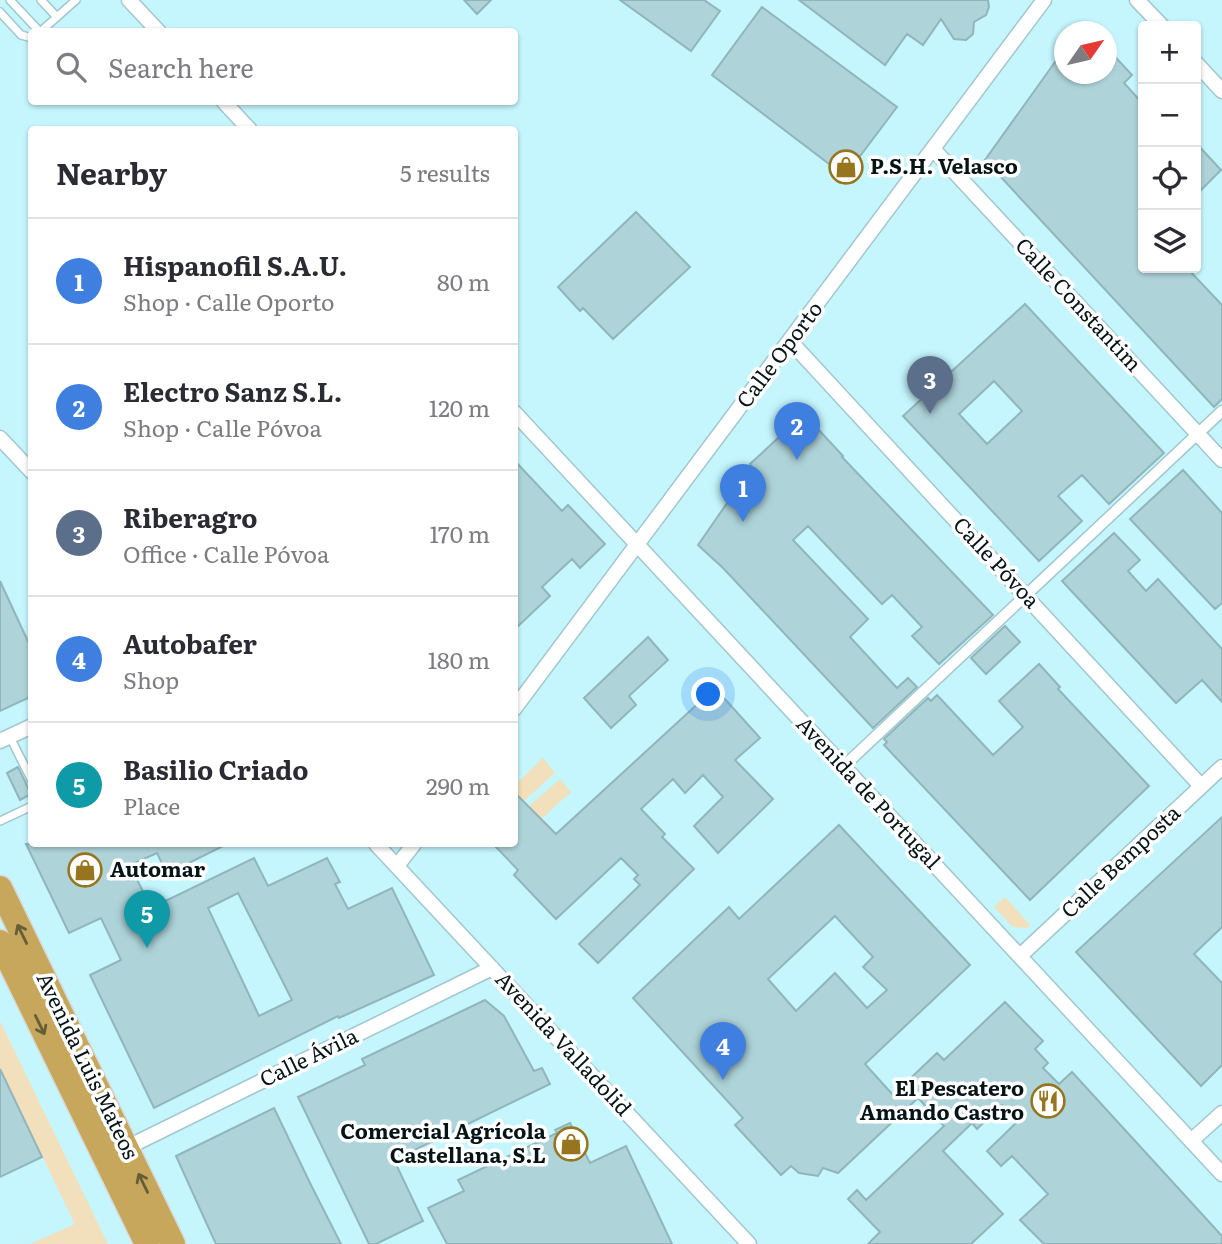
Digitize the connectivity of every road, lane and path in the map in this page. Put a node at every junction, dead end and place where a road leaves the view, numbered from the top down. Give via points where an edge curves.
1 (10, 0) edge
2 (41, 0) edge
3 (74, 0) edge
4 (129, 0) edge
5 (1044, 0) edge
6 (1137, 0) edge
7 (0, 12) edge
8 (57, 17) junction
9 (1156, 21) edge
10 (36, 28) edge
11 (45, 28) edge
12 (155, 28) edge
13 (28, 36) edge
14 (1201, 68) edge
15 (1222, 91) edge
16 (227, 105) edge
17 (246, 126) edge
18 (934, 150) junction
19 (790, 341) junction
20 (1222, 411) edge
21 (518, 416) edge
22 (1198, 434) junction
23 (0, 438) edge
24 (1222, 460) edge
25 (28, 468) edge
26 (638, 544) junction
27 (1025, 595) junction
28 (518, 704) edge
29 (28, 728) edge
30 (5, 739) edge
31 (1222, 766) edge
32 (844, 767) junction
33 (28, 775) edge
34 (1202, 786) junction
35 (28, 808) edge
36 (0, 821) edge
37 (379, 847) edge
38 (412, 847) edge
39 (397, 866) junction
40 (0, 888) edge
41 (0, 942) edge
42 (1020, 956) junction
43 (492, 968) junction
44 (1222, 1112) edge
45 (1191, 1141) junction
46 (126, 1148) junction
47 (1222, 1174) edge
48 (147, 1244) edge
49 (173, 1244) edge
50 (750, 1244) edge

1 - 10 lane
2 - 8 lane
3 - 8 lane
4 - 12 street
5 - 18 street, Calle Oporto
6 - 9 street
7 - 13 lane via 21,35
8 - 11 lane
14 - 15 street
16 - 17 street
18 - 19 street, Calle Oporto
18 - 22 street, Calle Constantim
19 - 26 street, Calle Oporto
19 - 27 street, Calle Póvoa
20 - 22 street
21 - 26 street, Avenida de Portugal
22 - 24 street, Calle Constantim
22 - 27 street
23 - 25 street
26 - 28 street, Calle Oporto
26 - 32 street, Avenida de Portugal
27 - 32 street
27 - 34 street, Calle Póvoa
29 - 30 street
30 - 33 lane
31 - 34 street, Calle Bemposta
32 - 42 street, Avenida de Portugal
34 - 42 street, Calle Bemposta
35 - 36 lane
37 - 39 street, Avenida Valladolid
38 - 39 street
39 - 43 street, Avenida Valladolid
46 -> 40 highway, Avenida Luis Mateos
41 -> 48 highway, Avenida Luis Mateos
42 - 45 street, Avenida de Portugal
43 - 46 street, Calle Ávila
43 - 50 street, Avenida Valladolid
44 - 45 street
45 - 47 street, Avenida de Portugal
49 -> 46 highway, Avenida Luis Mateos

